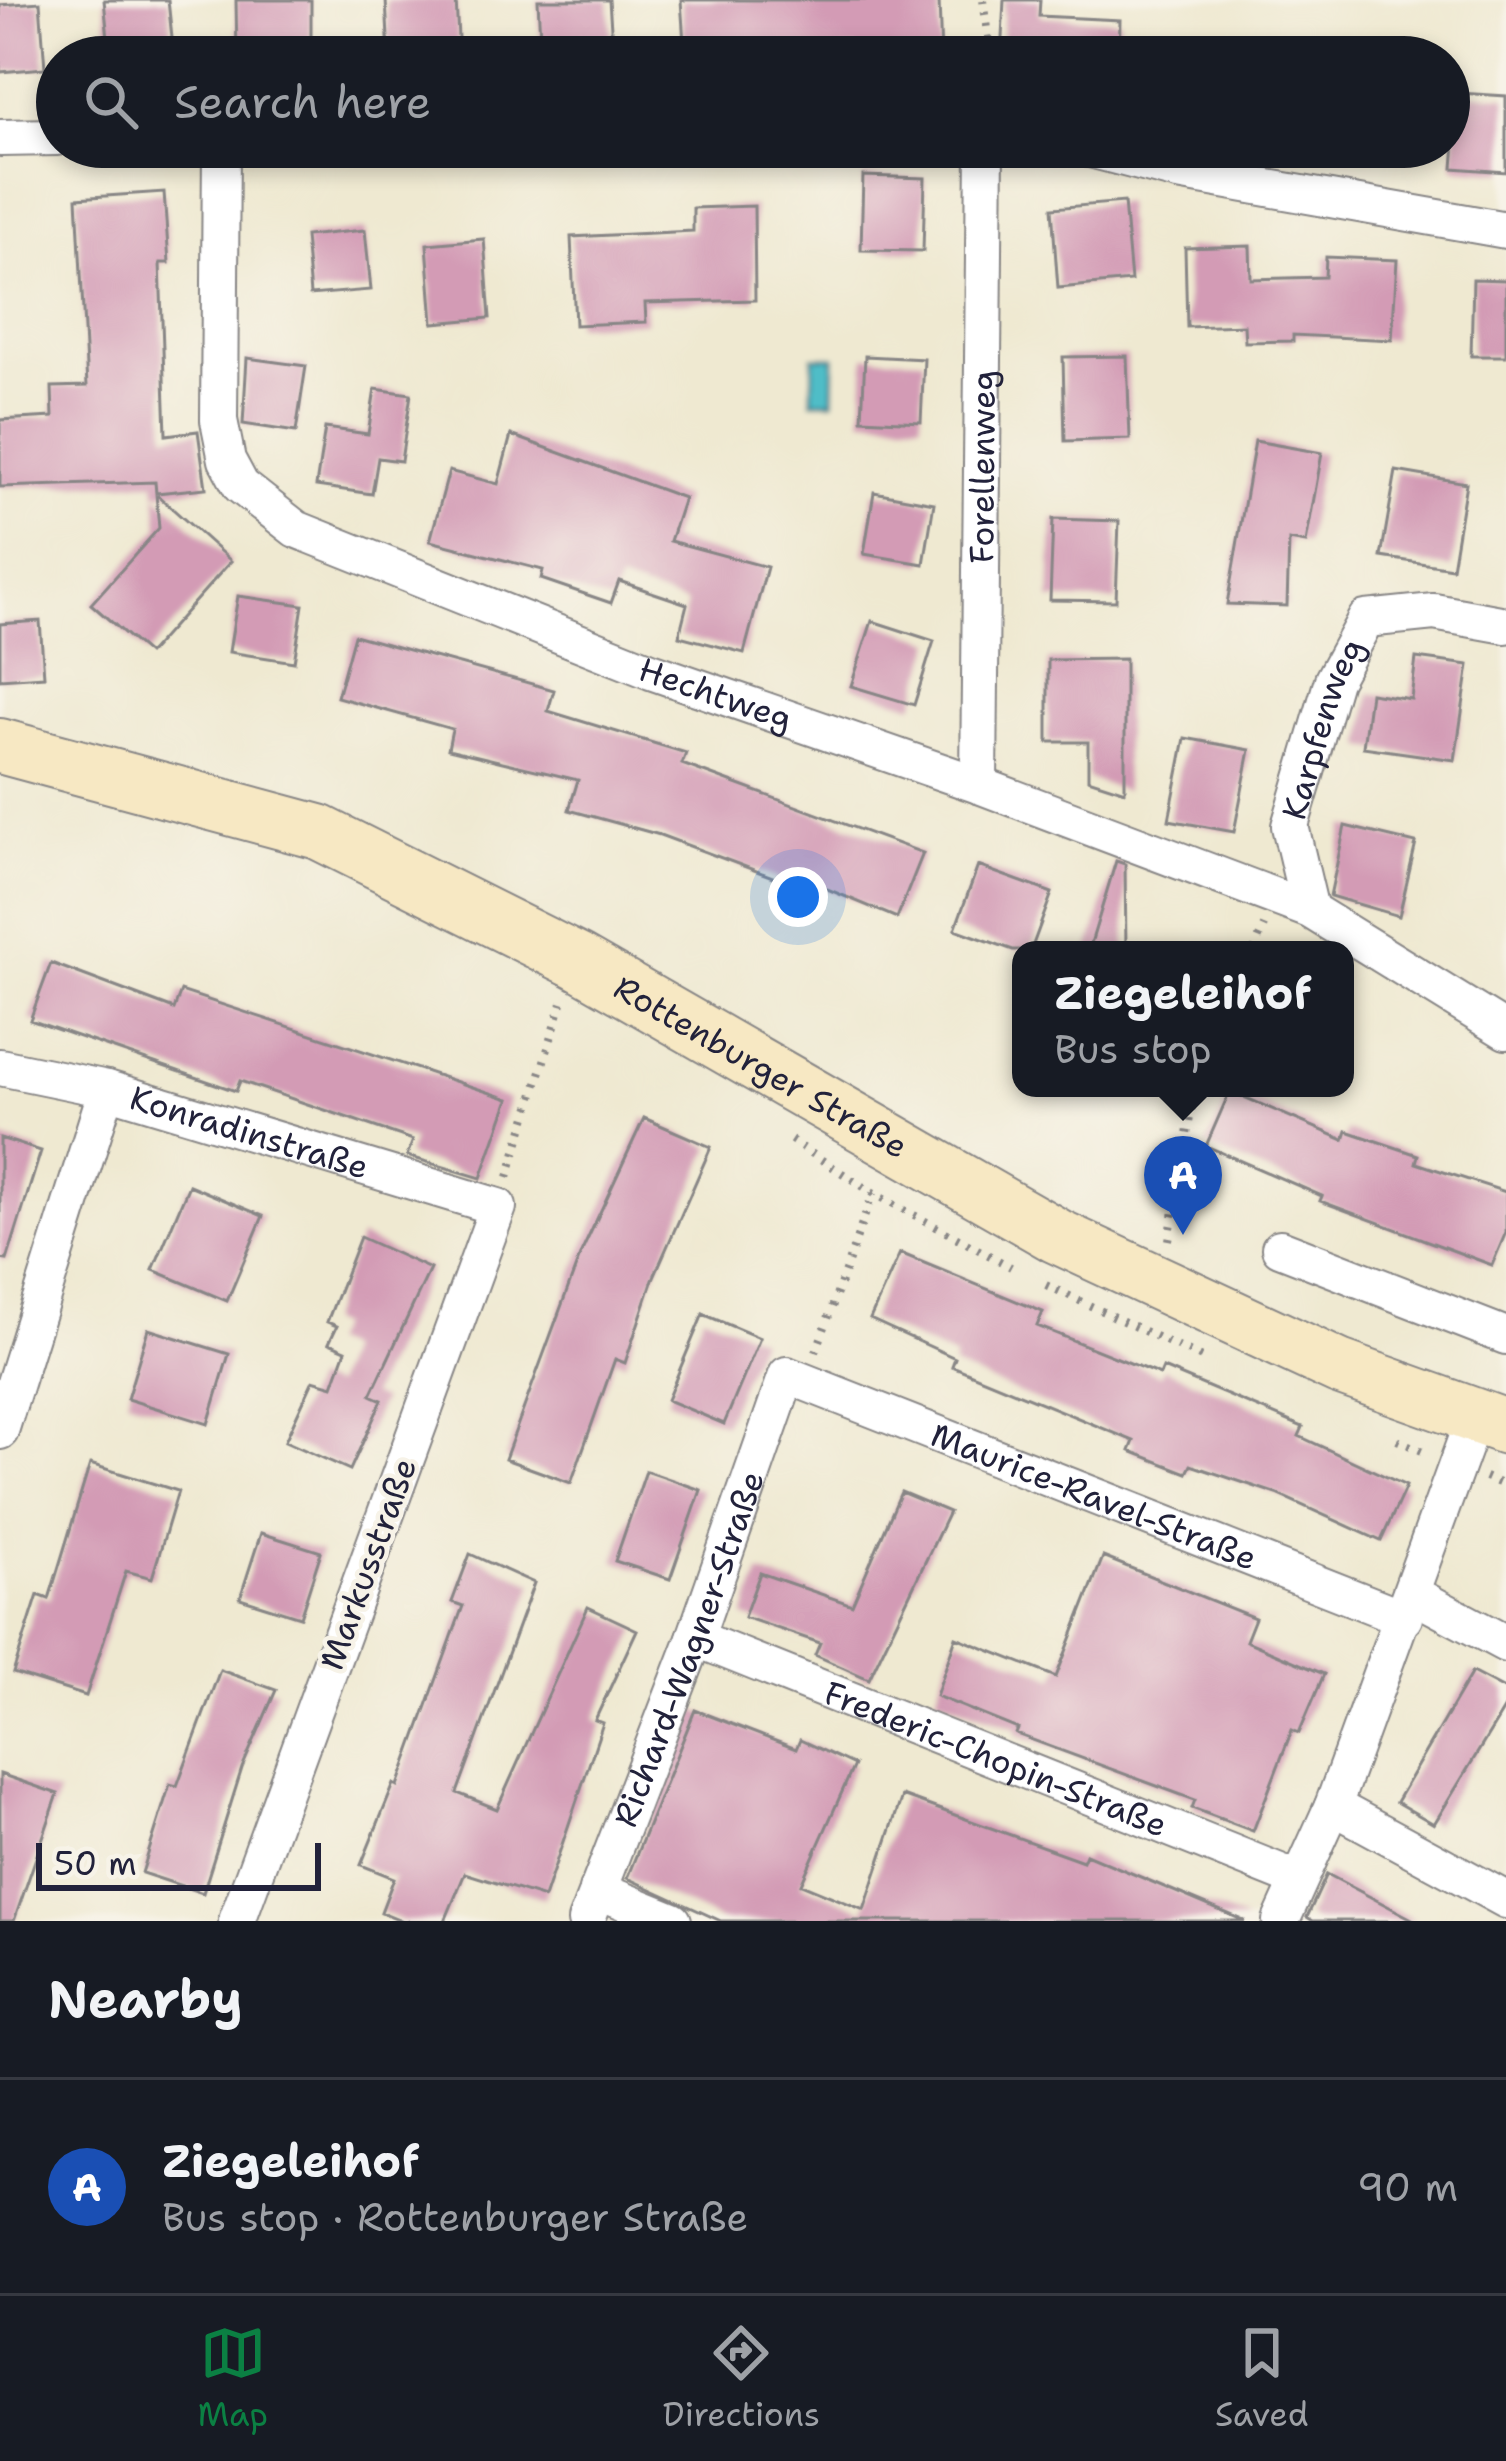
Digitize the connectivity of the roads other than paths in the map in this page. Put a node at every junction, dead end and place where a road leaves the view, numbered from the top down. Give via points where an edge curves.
1 (36, 137) edge
2 (0, 138) edge
3 (221, 168) edge
4 (986, 168) edge
5 (1163, 168) edge
6 (1506, 230) edge
7 (1506, 625) edge
8 (0, 746) edge
9 (979, 785) junction
10 (1310, 910) junction
11 (1506, 1031) edge
12 (0, 1066) edge
13 (107, 1089) junction
14 (498, 1208) joint
15 (1280, 1248) dead end
16 (1506, 1336) edge
17 (796, 1378) joint
18 (1490, 1423) edge
19 (0, 1431) edge
20 (1409, 1607) junction
21 (695, 1638) junction
22 (1506, 1644) edge
23 (1333, 1806) junction
24 (1297, 1880) junction
25 (1506, 1900) edge
26 (592, 1906) edge
27 (237, 1921) edge
28 (673, 1921) edge
29 (1281, 1921) edge

1 - 2 street
3 - 9 street, Hechtweg via 219,420 227,460 261,504 296,530 651,671
4 - 9 street, Forellenweg
5 - 6 street
7 - 10 street, Karpfenweg via 1434,612 1366,619 1333,680 1290,826
8 - 18 street, Rottenburger Straße via 319,832 577,961 1057,1236 1339,1367
9 - 10 street, Hechtweg
10 - 11 street, Hechtweg
12 - 13 street, Konradinstraße
13 - 14 street, Konradinstraße
13 - 19 street
14 - 27 street, Markusstraße
15 - 16 street
17 - 20 street, Maurice-Ravel-Straße
17 - 21 street, Richard-Wagner-Straße
18 - 20 street
20 - 22 street, Maurice-Ravel-Straße
20 - 23 street
21 - 24 street, Frederic-Chopin-Straße
21 - 26 street, Richard-Wagner-Straße
23 - 24 street
23 - 25 street
24 - 29 street
26 - 28 street

